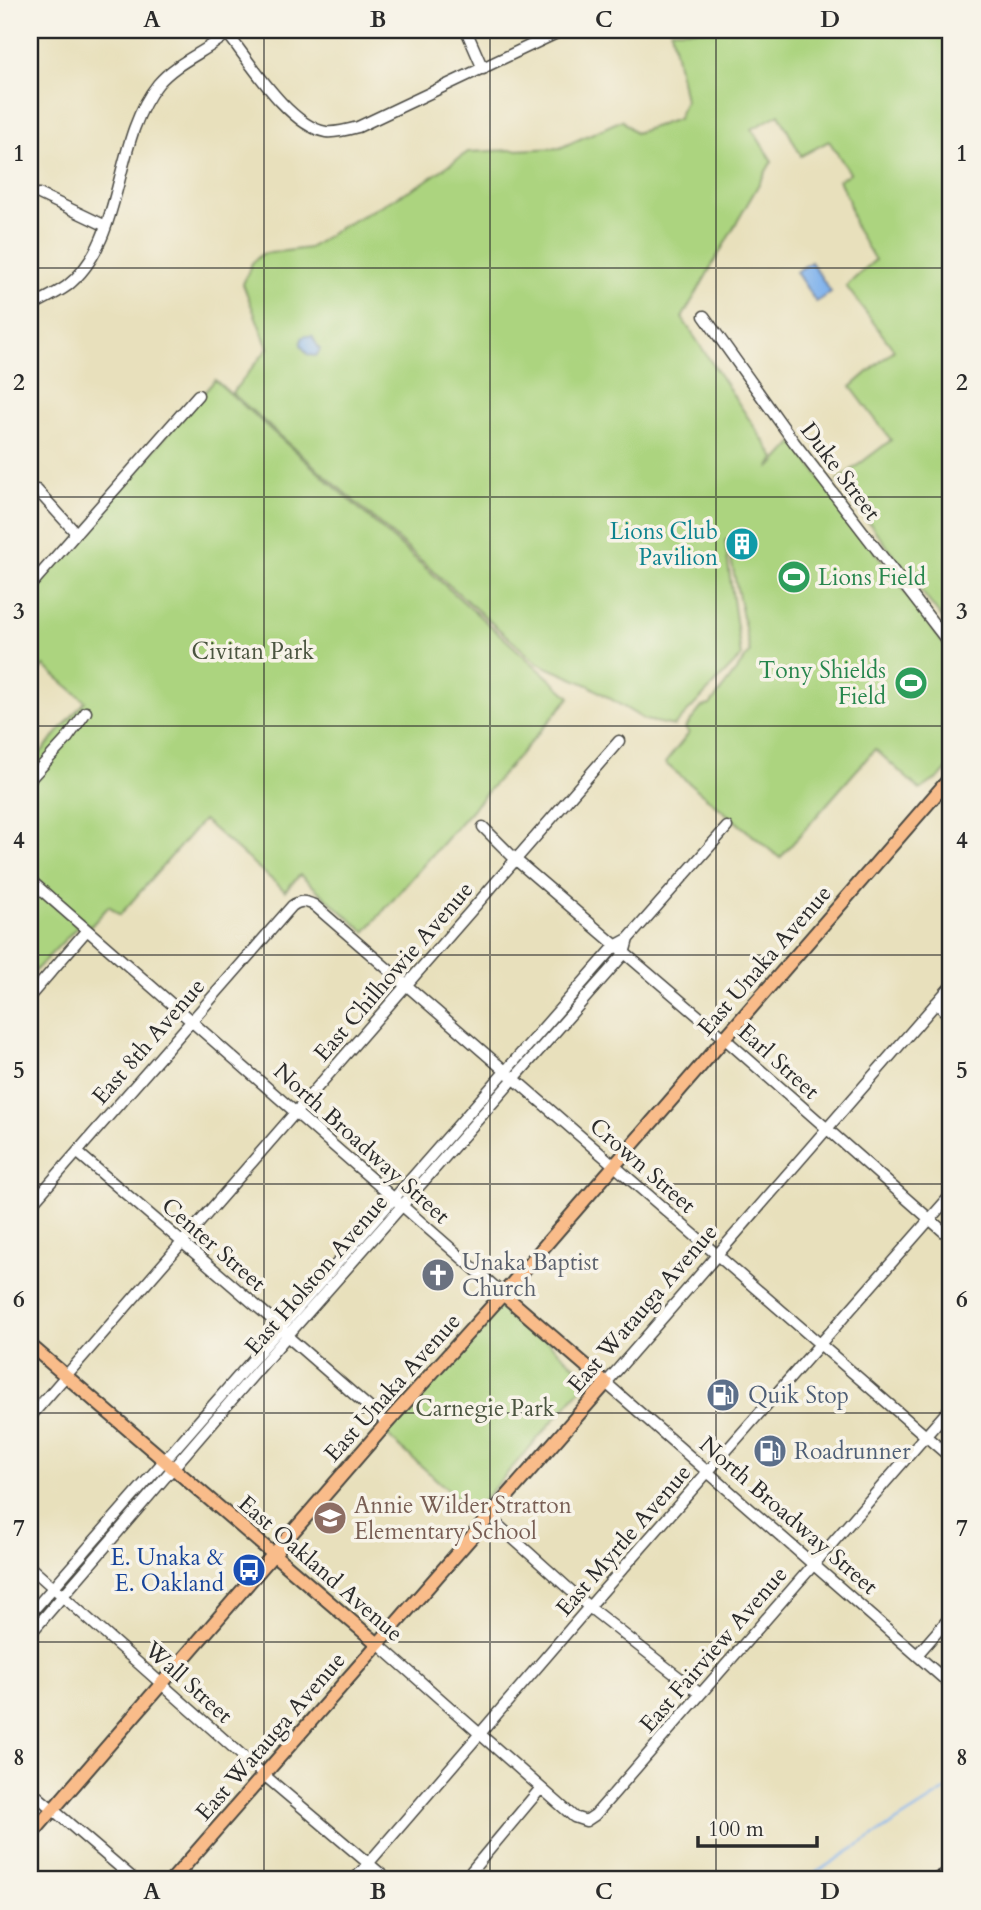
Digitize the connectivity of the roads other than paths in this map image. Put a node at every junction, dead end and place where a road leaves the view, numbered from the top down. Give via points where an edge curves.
1 (466, 30) edge
2 (563, 30) edge
3 (229, 32) edge
4 (483, 69) junction
5 (39, 194) dead end
6 (106, 226) junction
7 (30, 307) edge
8 (704, 316) dead end
9 (198, 395) dead end
10 (37, 490) dead end
11 (76, 533) junction
12 (30, 586) edge
13 (951, 646) edge
14 (86, 712) dead end
15 (619, 741) dead end
16 (951, 777) edge
17 (30, 779) edge
18 (483, 827) dead end
19 (727, 827) dead end
20 (516, 860) junction
21 (30, 880) edge
22 (297, 902) joint
23 (87, 930) junction
24 (628, 939) junction
25 (615, 946) junction
26 (624, 954) junction
27 (405, 984) junction
28 (951, 986) edge
29 (30, 996) edge
30 (936, 1003) junction
31 (951, 1017) edge
32 (191, 1020) junction
33 (724, 1038) junction
34 (510, 1075) junction
35 (296, 1112) junction
36 (826, 1130) junction
37 (77, 1152) junction
38 (615, 1166) junction
39 (951, 1195) edge
40 (398, 1202) junction
41 (30, 1206) edge
42 (930, 1220) junction
43 (951, 1238) edge
44 (182, 1242) junction
45 (716, 1255) junction
46 (503, 1294) junction
47 (284, 1332) junction
48 (30, 1345) edge
49 (820, 1346) junction
50 (65, 1377) junction
51 (606, 1383) junction
52 (951, 1407) edge
53 (30, 1417) edge
54 (387, 1423) junction
55 (926, 1436) junction
56 (951, 1458) edge
57 (170, 1464) junction
58 (707, 1473) junction
59 (488, 1517) junction
60 (273, 1555) junction
61 (812, 1564) junction
62 (30, 1567) edge
63 (53, 1588) junction
64 (63, 1597) junction
65 (589, 1607) junction
66 (30, 1614) edge
67 (951, 1616) edge
68 (30, 1634) edge
69 (378, 1644) junction
70 (917, 1655) junction
71 (163, 1684) junction
72 (951, 1685) edge
73 (699, 1693) junction
74 (479, 1736) junction
75 (264, 1774) junction
76 (541, 1788) junction
77 (30, 1790) edge
78 (53, 1810) junction
79 (586, 1821) joint
80 (30, 1836) edge
81 (368, 1864) junction
82 (135, 1880) edge
83 (172, 1880) edge
84 (354, 1880) edge
85 (388, 1880) edge
86 (464, 1880) edge

1 - 4 street
2 - 4 street
3 - 4 street via 292,115 326,132 358,127
3 - 6 street via 176,68 151,96 125,154
5 - 6 street
6 - 7 street via 93,253 67,286
8 - 13 street, Duke Street
9 - 11 street
10 - 11 street
11 - 12 street
14 - 17 street
15 - 20 street, East Chilhowie Avenue
16 - 33 main road, East Unaka Avenue
18 - 20 street, Earl Street
19 - 24 street, East Holston Avenue
20 - 25 street, Earl Street
20 - 27 street, East Chilhowie Avenue
21 - 23 street, North Broadway Street
22 - 27 street, Crown Street via 314,905
22 - 32 street, East 8th Avenue
23 - 29 street
23 - 32 street, North Broadway Street
24 - 25 street, East Holston Avenue
24 - 26 street, East Holston Avenue
25 - 26 street, Earl Street
25 - 34 street, East Holston Avenue
26 - 33 street, Earl Street
26 - 34 street, East Holston Avenue
27 - 34 street, Crown Street
27 - 35 street, East Chilhowie Avenue
28 - 30 street, East Watauga Avenue
30 - 31 street
30 - 36 street, East Watauga Avenue
32 - 35 street, North Broadway Street
32 - 37 street, East 8th Avenue
33 - 36 street, Earl Street
33 - 38 main road, East Unaka Avenue
34 - 38 street, Crown Street
34 - 40 street, East Holston Avenue
35 - 40 street, North Broadway Street
35 - 44 street, East Chilhowie Avenue
36 - 42 street, Earl Street
36 - 45 street, East Watauga Avenue
37 - 41 street, East 8th Avenue
37 - 44 street, Center Street
38 - 45 street, Crown Street
38 - 46 main road, East Unaka Avenue
39 - 42 street, East Myrtle Avenue
40 - 46 street, North Broadway Street
40 - 47 street, East Holston Avenue
42 - 43 street, Earl Street
42 - 49 street, East Myrtle Avenue
44 - 47 street, Center Street
44 - 50 street, East Chilhowie Avenue
45 - 49 street, Crown Street
45 - 51 street, East Watauga Avenue
46 - 51 main road, North Broadway Street
46 - 54 main road, East Unaka Avenue
47 - 54 street, Center Street
47 - 57 street, East Holston Avenue
48 - 50 main road, East Oakland Avenue
49 - 55 street, Crown Street
49 - 58 street, East Myrtle Avenue
50 - 53 street, East Chilhowie Avenue
50 - 57 main road, East Oakland Avenue
51 - 58 street, North Broadway Street
51 - 59 main road, East Watauga Avenue
52 - 55 street, East Fairview Avenue
54 - 60 main road, East Unaka Avenue
55 - 56 street, Crown Street
55 - 61 street, East Fairview Avenue
57 - 60 main road, East Oakland Avenue
57 - 63 street, East Holston Avenue
57 - 64 street, East Holston Avenue
58 - 61 street, North Broadway Street
58 - 65 street, East Myrtle Avenue
59 - 65 street
59 - 69 main road, East Watauga Avenue
60 - 69 main road, East Oakland Avenue
60 - 71 main road, East Unaka Avenue
61 - 70 street, North Broadway Street
61 - 73 street, East Fairview Avenue
62 - 63 street, Wall Street
63 - 64 street, Wall Street
63 - 66 street, East Holston Avenue
64 - 68 street, East Holston Avenue
64 - 71 street, Wall Street
65 - 73 street
65 - 74 street, East Myrtle Avenue
67 - 70 street
69 - 74 street, East Oakland Avenue
69 - 75 main road, East Watauga Avenue
70 - 72 street, North Broadway Street
71 - 75 street, Wall Street
71 - 78 main road, East Unaka Avenue
73 - 79 street, East Fairview Avenue
74 - 76 street, East Oakland Avenue
74 - 81 street, East Myrtle Avenue
75 - 81 street, Wall Street
75 - 83 main road, East Watauga Avenue
76 - 79 street, East Oakland Avenue via 574,1817
76 - 86 street
77 - 78 street
78 - 80 main road, East Unaka Avenue
78 - 82 street
81 - 84 street, East Myrtle Avenue
81 - 85 street, Wall Street

